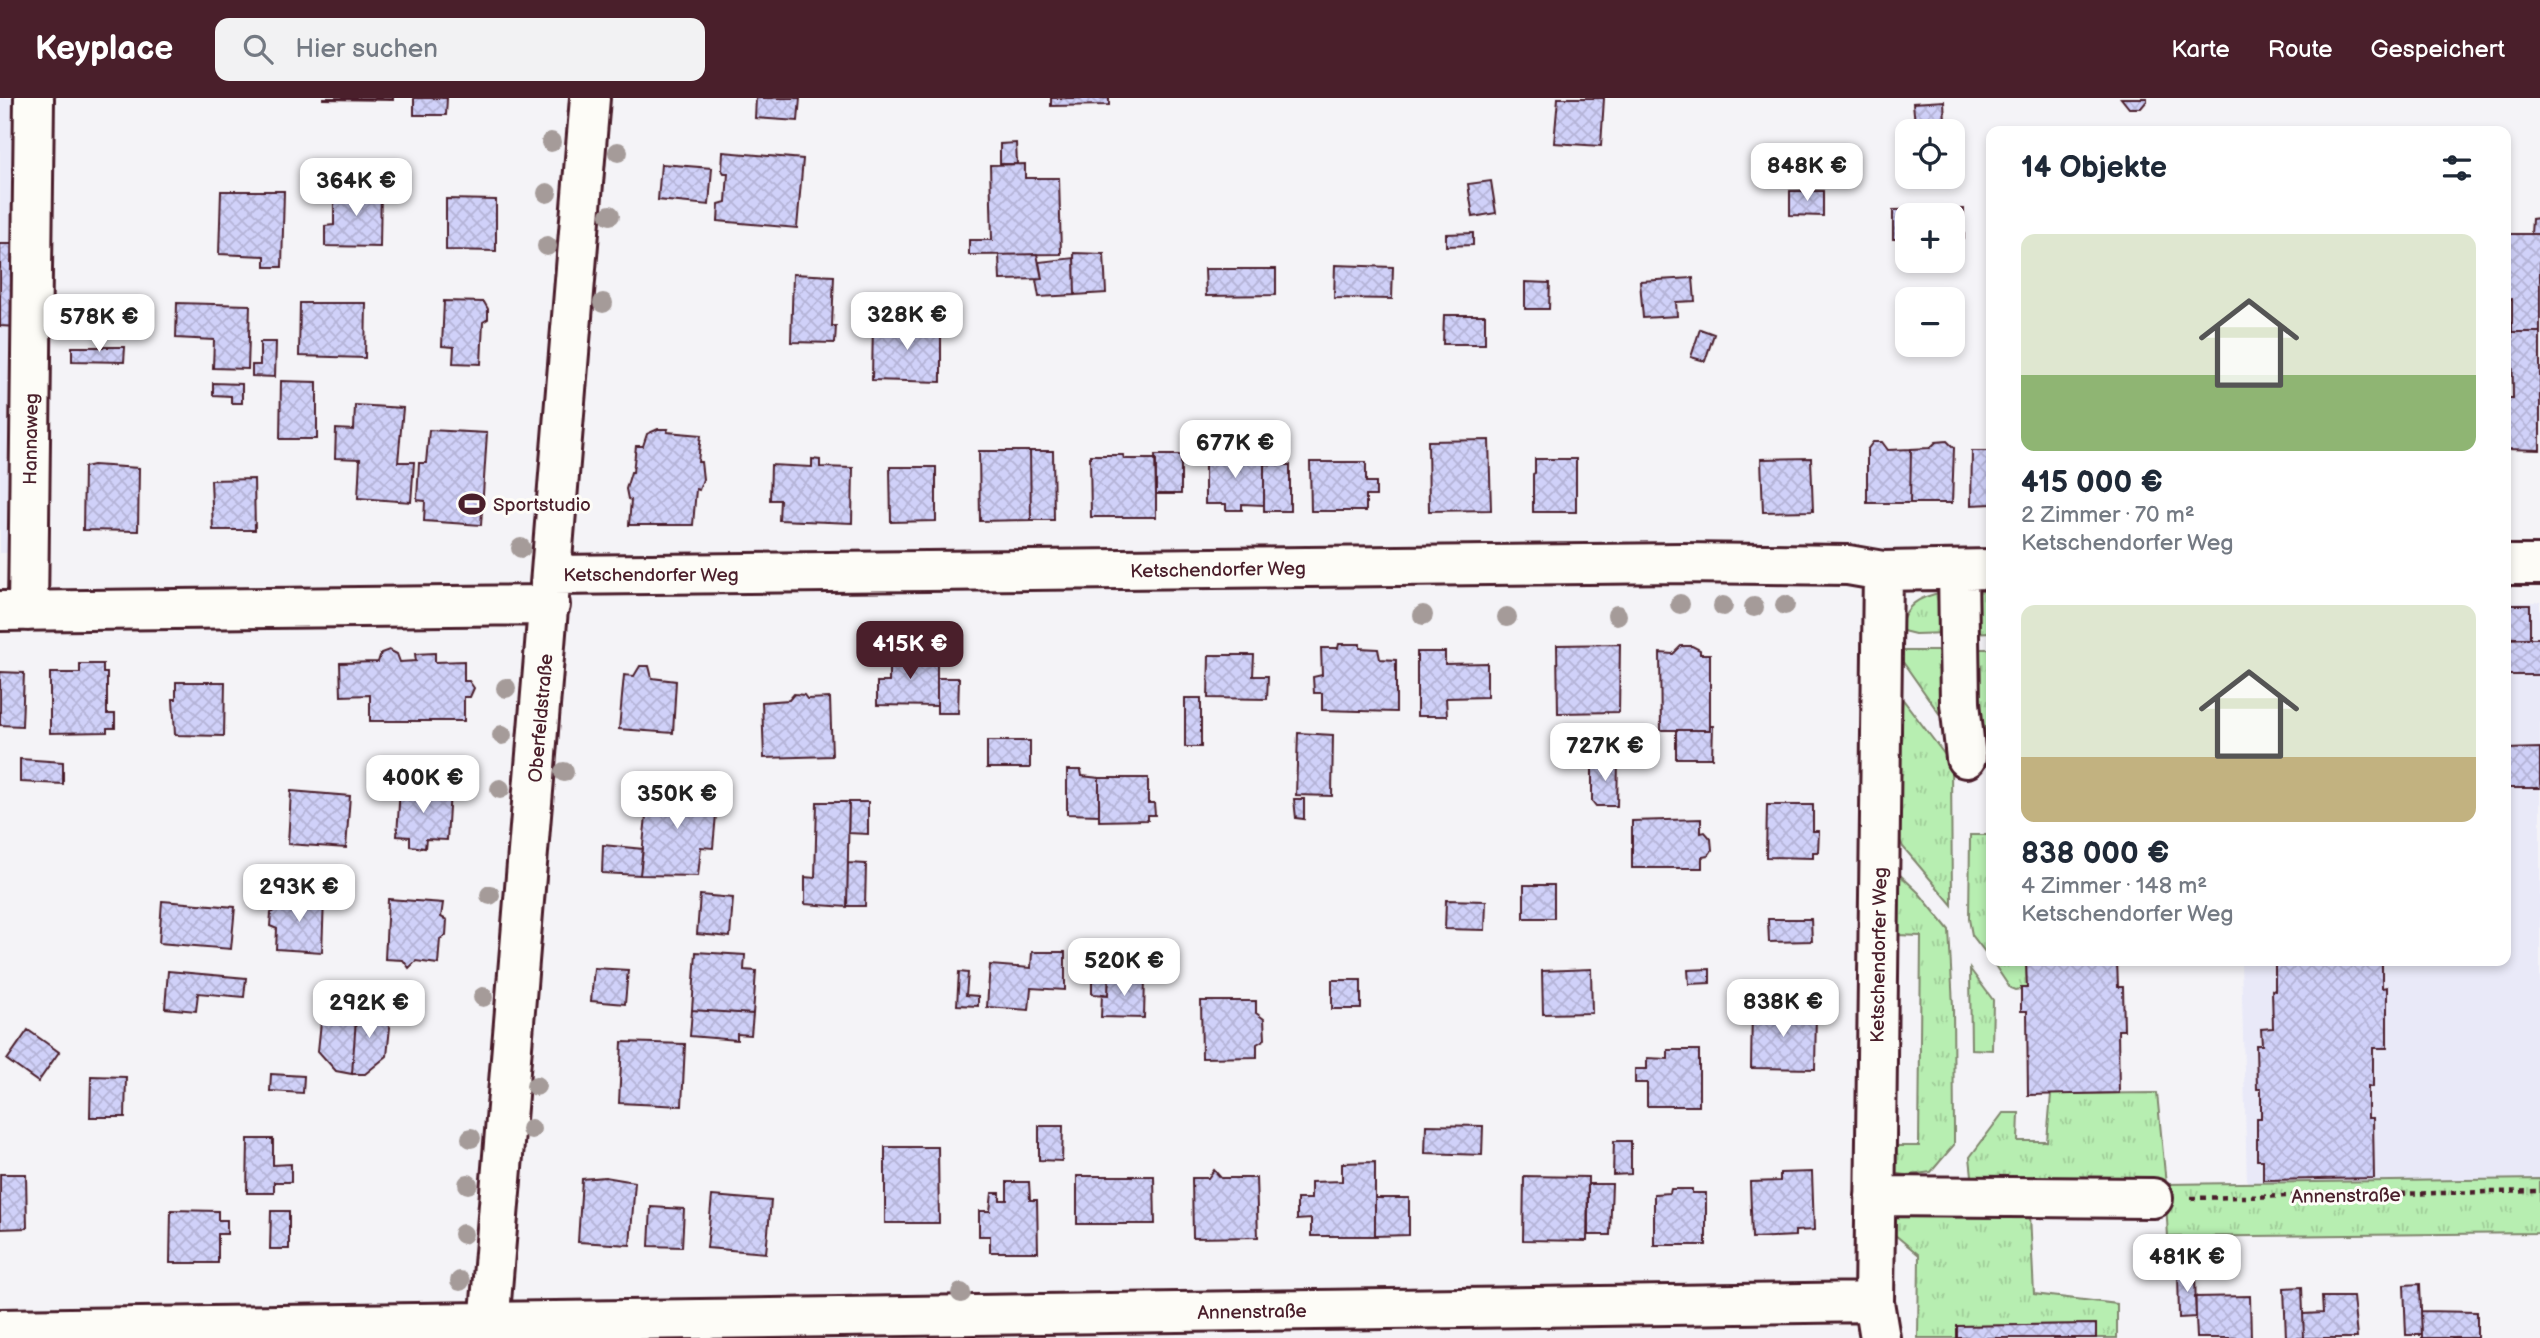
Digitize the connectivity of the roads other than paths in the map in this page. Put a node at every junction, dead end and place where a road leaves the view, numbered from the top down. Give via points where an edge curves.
1 (34, 98) edge
2 (590, 98) edge
3 (2511, 565) edge
4 (2540, 565) edge
5 (1975, 569) edge
6 (1883, 571) junction
7 (551, 590) junction
8 (14, 611) edge
9 (1966, 758) dead end
10 (1875, 1196) junction
11 (2153, 1198) road end
12 (1877, 1320) edge
13 (0, 1329) edge
14 (489, 1330) edge

1 - 8 street, Hannaweg
2 - 7 street, Oberfeldstraße
3 - 4 street
5 - 6 street, Ketschendorfer Weg
5 - 9 street via 1959,636
6 - 7 street, Ketschendorfer Weg via 1848,565 1681,563
6 - 10 street, Ketschendorfer Weg
7 - 8 street, Ketschendorfer Weg
7 - 14 street, Oberfeldstraße
10 - 11 street
10 - 12 street, Ketschendorfer Weg
12 - 14 street, Annenstraße
13 - 14 street, Annenstraße

